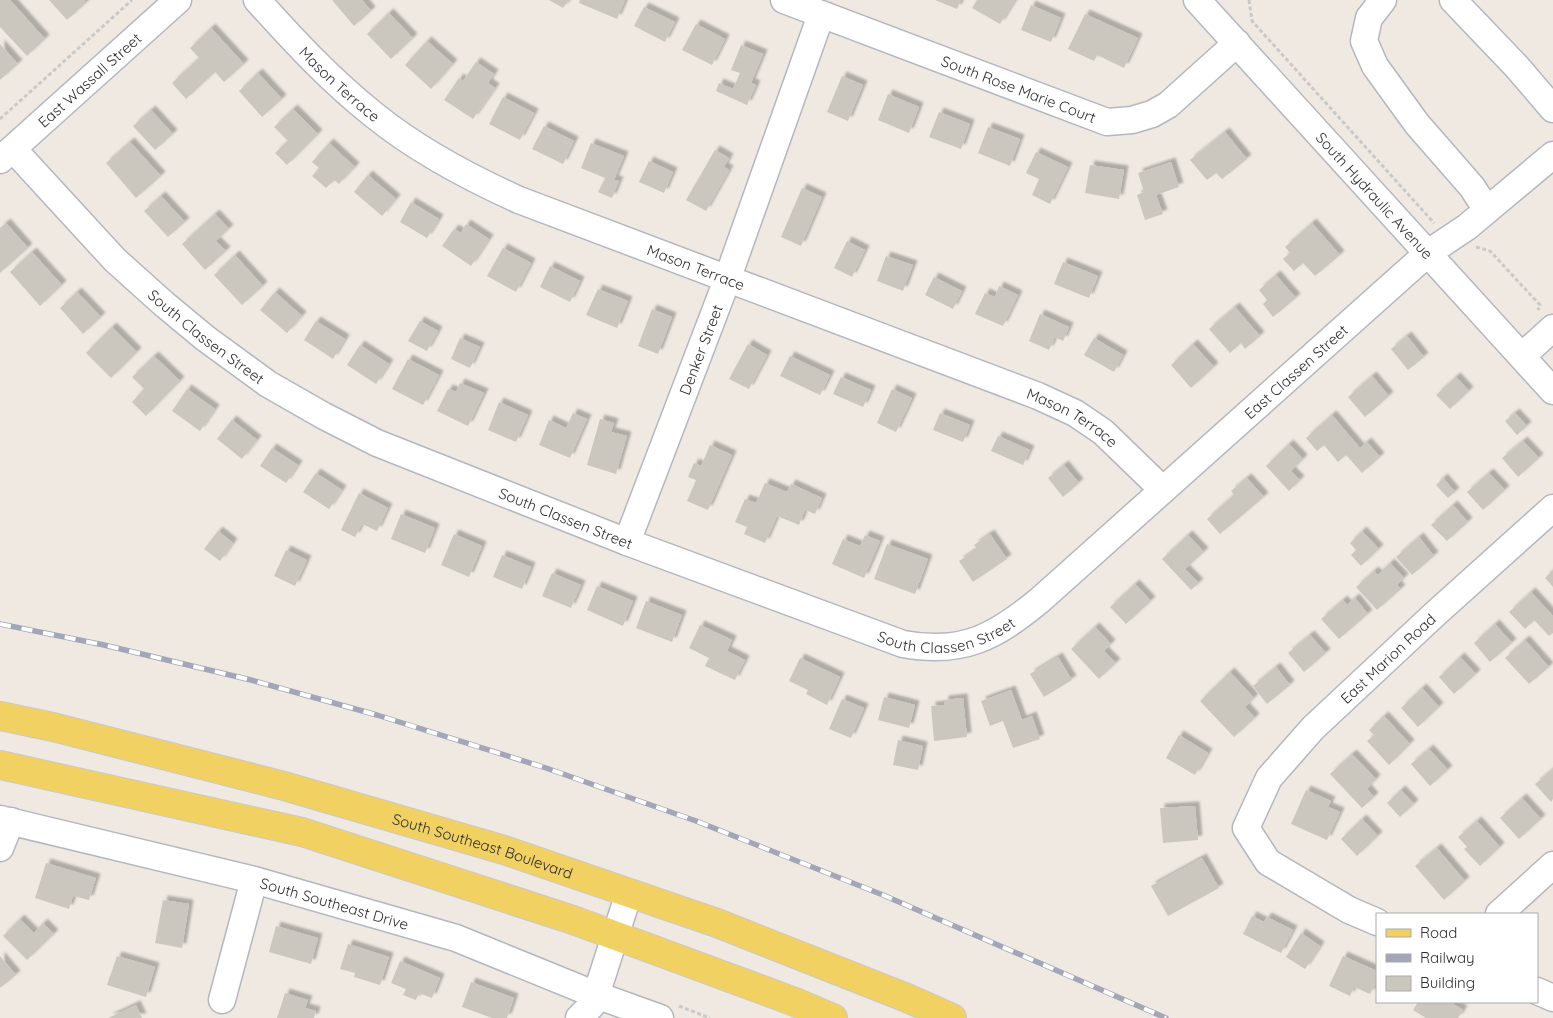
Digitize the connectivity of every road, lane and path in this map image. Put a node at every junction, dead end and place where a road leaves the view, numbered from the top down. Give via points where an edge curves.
1 (132, 0) edge
2 (178, 0) edge
3 (257, 0) edge
4 (784, 0) edge
5 (1197, 0) edge
6 (1249, 0) edge
7 (1384, 0) edge
8 (1453, 0) edge
9 (821, 15) junction
10 (1237, 43) junction
11 (1553, 109) edge
12 (0, 119) edge
13 (6, 154) edge
14 (1553, 155) edge
15 (1487, 210) junction
16 (1453, 236) junction
17 (1428, 253) junction
18 (727, 280) junction
19 (1549, 332) edge
20 (1522, 356) junction
21 (1553, 391) edge
22 (1163, 490) junction
23 (1553, 508) edge
24 (627, 542) junction
25 (0, 716) edge
26 (0, 765) edge
27 (6, 820) edge
28 (0, 848) edge
29 (1553, 865) edge
30 (254, 880) junction
31 (629, 893) junction
32 (1500, 913) edge
33 (1376, 922) edge
34 (616, 936) junction
35 (1538, 991) edge
36 (596, 995) junction
37 (1553, 998) edge
38 (222, 1000) dead end
39 (579, 1018) edge
40 (660, 1018) edge
41 (833, 1018) edge
42 (952, 1018) edge

1 - 12 path
2 - 13 street, East Wassall Street
3 - 18 street, Mason Terrace via 348,94 411,142 518,200
4 - 9 street, South Rose Marie Court
5 - 10 street, South Hydraulic Avenue
6 - 16 path via 1252,21 1436,224
7 - 15 street via 1369,18 1364,41 1375,66
8 - 11 street
9 - 10 street, South Rose Marie Court via 1107,122 1132,120 1168,105
9 - 18 street, Denker Street
10 - 17 street, South Hydraulic Avenue
13 - 24 street, South Classen Street via 115,260 205,338 268,384 377,443
14 - 15 street, East Classen Street
15 - 16 street, East Classen Street
16 - 17 street, East Classen Street
16 - 19 path via 1465,244 1490,251 1540,304 1533,321
17 - 20 street, South Hydraulic Avenue
17 - 22 street, East Classen Street
18 - 22 street, Mason Terrace via 1038,396 1075,413 1103,432
18 - 24 street, Denker Street
19 - 20 street
20 - 21 street, South Hydraulic Avenue
22 - 24 street, South Classen Street via 1015,620 983,638 945,648 903,644
23 - 33 street, East Marion Road via 1313,728 1269,778 1246,828 1268,862 1349,910
25 - 31 main road, South Southeast Boulevard via 284,786 504,850
26 - 34 main road via 302,832
27 - 28 street
27 - 30 street, South Southeast Drive
29 - 32 street
30 - 36 street, South Southeast Drive via 456,938
30 - 38 street
31 - 34 street
31 - 42 main road, South Southeast Boulevard via 717,923
34 - 36 street
34 - 41 main road
35 - 37 street
36 - 39 street via 592,1005
36 - 40 street, South Southeast Drive

